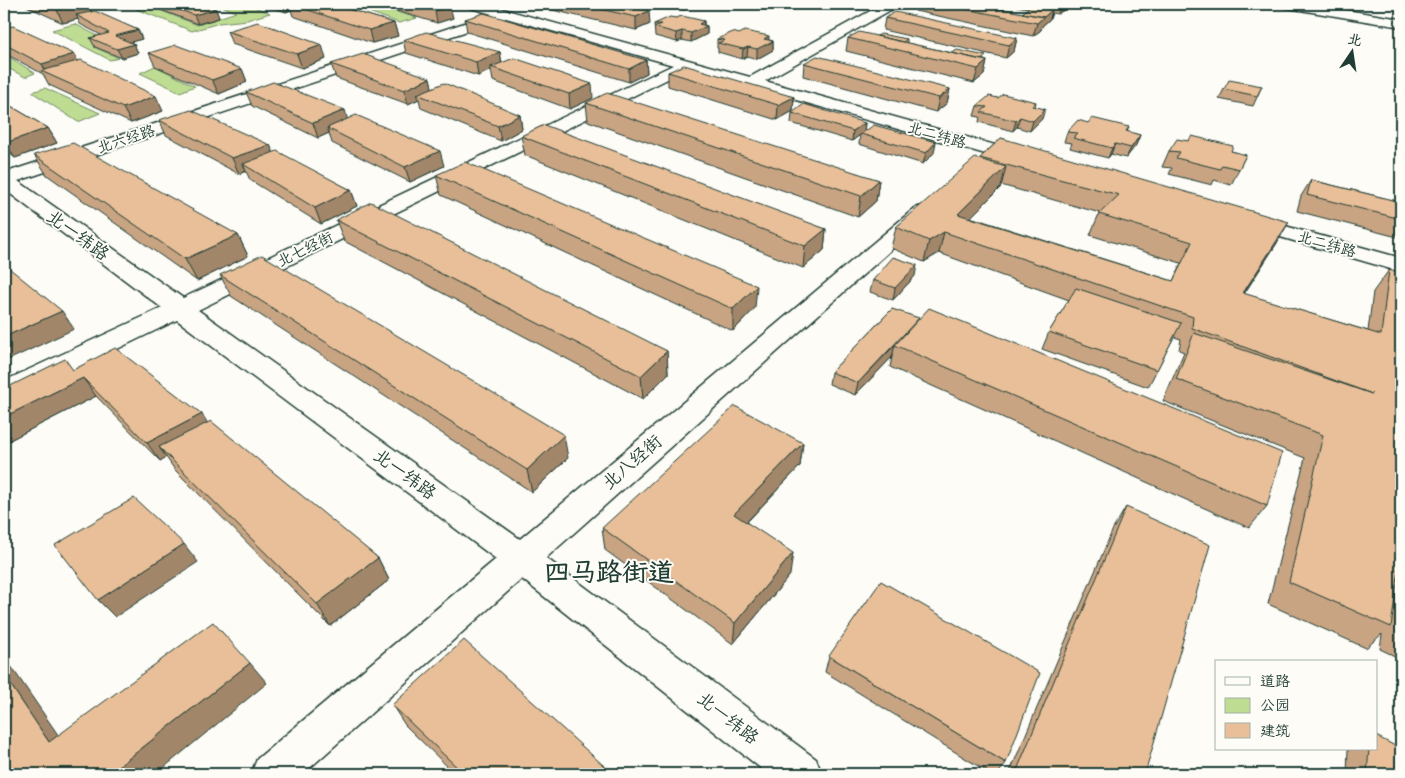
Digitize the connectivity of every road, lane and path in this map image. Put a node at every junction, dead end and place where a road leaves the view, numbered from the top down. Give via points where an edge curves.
1 (472, 4) edge
2 (532, 4) edge
3 (892, 4) edge
4 (1288, 4) edge
5 (505, 13) junction
6 (1401, 23) edge
7 (685, 65) junction
8 (751, 83) junction
9 (993, 150) junction
10 (1040, 164) edge
11 (970, 170) edge
12 (4, 180) edge
13 (940, 196) edge
14 (1230, 217) edge
15 (1401, 265) edge
16 (180, 309) junction
17 (4, 392) edge
18 (520, 558) junction
19 (272, 774) edge
20 (801, 774) edge

1 - 5 street, 北二纬路
2 - 5 street, 北六经路
3 - 8 street
4 - 6 street
5 - 7 street, 北二纬路
5 - 12 street, 北六经路
7 - 8 street, 北二纬路
7 - 16 street, 北七经街
8 - 9 street, 北二纬路
9 - 10 street, 北二纬路
9 - 11 street
12 - 16 street, 北一纬路
13 - 18 street, 北八经街
14 - 15 street, 北二纬路
16 - 17 street, 北七经街
16 - 18 street, 北一纬路
18 - 19 street, 北八经街
18 - 20 street, 北一纬路

